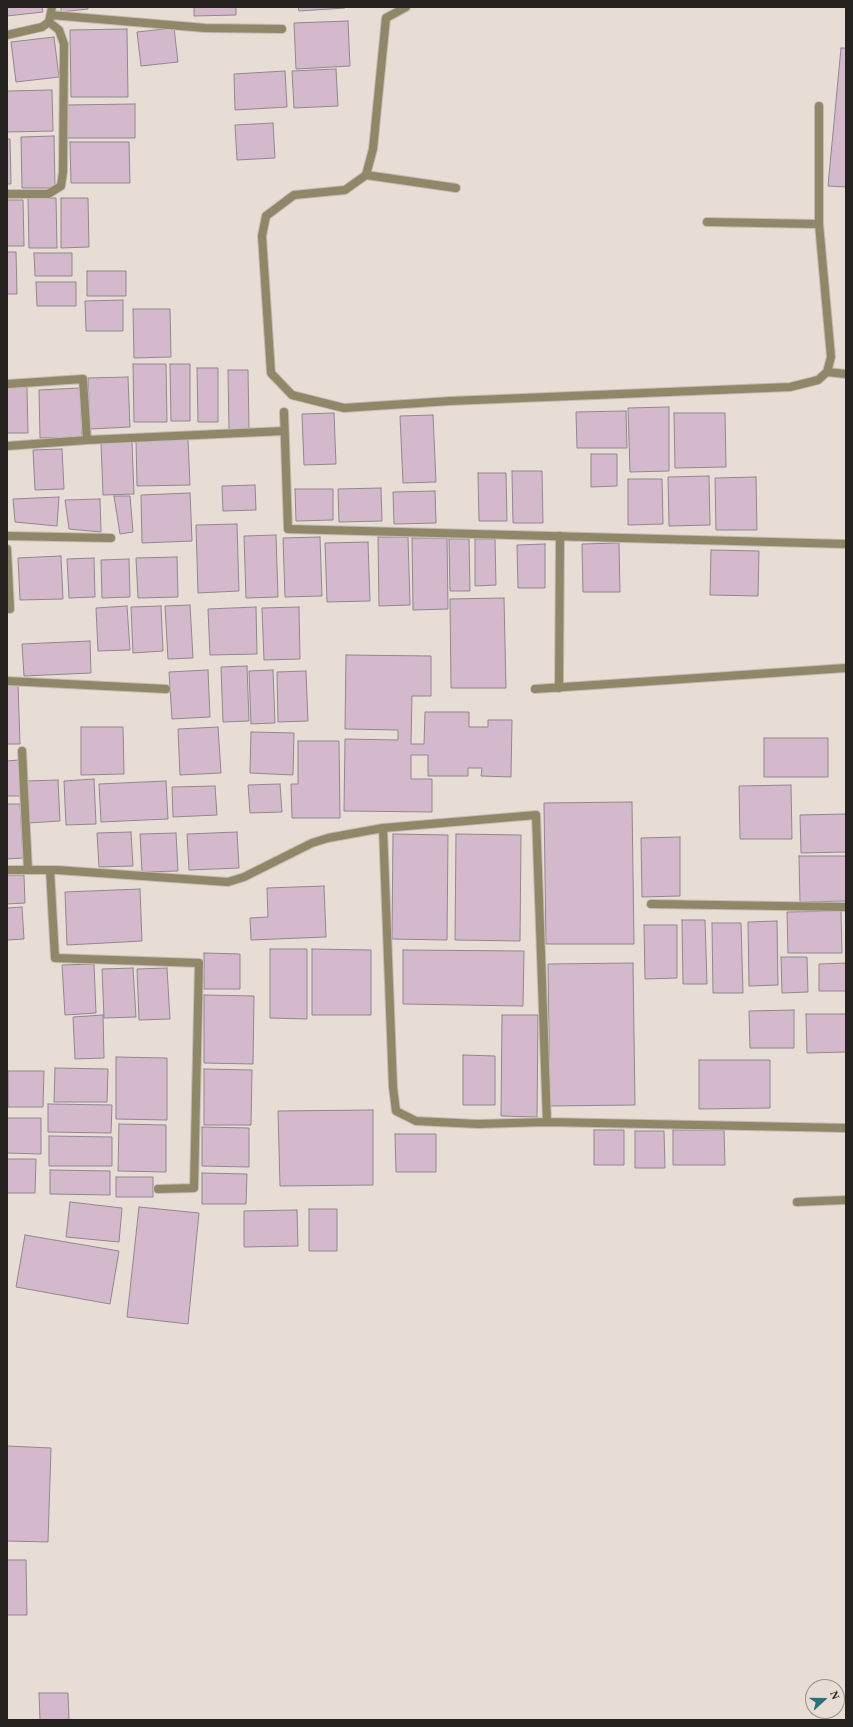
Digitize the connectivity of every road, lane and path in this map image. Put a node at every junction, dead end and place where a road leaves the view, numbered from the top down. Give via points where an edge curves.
1 (406, 7) edge
2 (51, 14) edge
3 (282, 29) dead end
4 (7, 35) edge
5 (819, 106) dead end
6 (366, 175) junction
7 (456, 188) dead end
8 (7, 194) edge
9 (707, 222) dead end
10 (819, 224) junction
11 (827, 372) junction
12 (846, 374) edge
13 (7, 384) edge
14 (284, 412) dead end
15 (284, 432) junction
16 (87, 440) junction
17 (7, 446) edge
18 (7, 536) edge
19 (560, 536) junction
20 (111, 538) dead end
21 (846, 544) edge
22 (7, 549) edge
23 (10, 609) dead end
24 (846, 668) edge
25 (7, 681) edge
26 (166, 688) dead end
27 (560, 688) junction
28 (535, 689) dead end
29 (22, 751) dead end
30 (383, 828) junction
31 (7, 870) edge
32 (28, 870) junction
33 (50, 870) junction
34 (651, 904) dead end
35 (846, 907) edge
36 (547, 1122) junction
37 (846, 1128) edge
38 (158, 1189) dead end
39 (846, 1200) edge
40 (797, 1202) dead end

1 - 6 street via 386,18 373,149
2 - 3 street via 205,28
2 - 4 street via 42,28
2 - 8 street via 64,44 63,172 60,186 48,194
5 - 10 street
6 - 7 street
6 - 11 street via 345,190 294,196 266,216 262,236 271,373 292,395 344,408 458,400 790,387 818,380
9 - 10 street
10 - 11 street via 831,357
11 - 12 street
13 - 16 street via 83,378
14 - 15 street
15 - 16 street
15 - 19 street via 288,529
16 - 17 street
18 - 20 street
19 - 21 street
19 - 27 street
22 - 23 street
24 - 27 street
25 - 26 street
27 - 28 street
29 - 32 street
30 - 33 street via 312,843 244,878 228,882
30 - 36 street via 396,1111 416,1121 478,1124
30 - 36 street via 536,815
31 - 32 street
32 - 33 street
33 - 38 street via 55,958 199,963 194,1188
34 - 35 street
36 - 37 street
39 - 40 street

